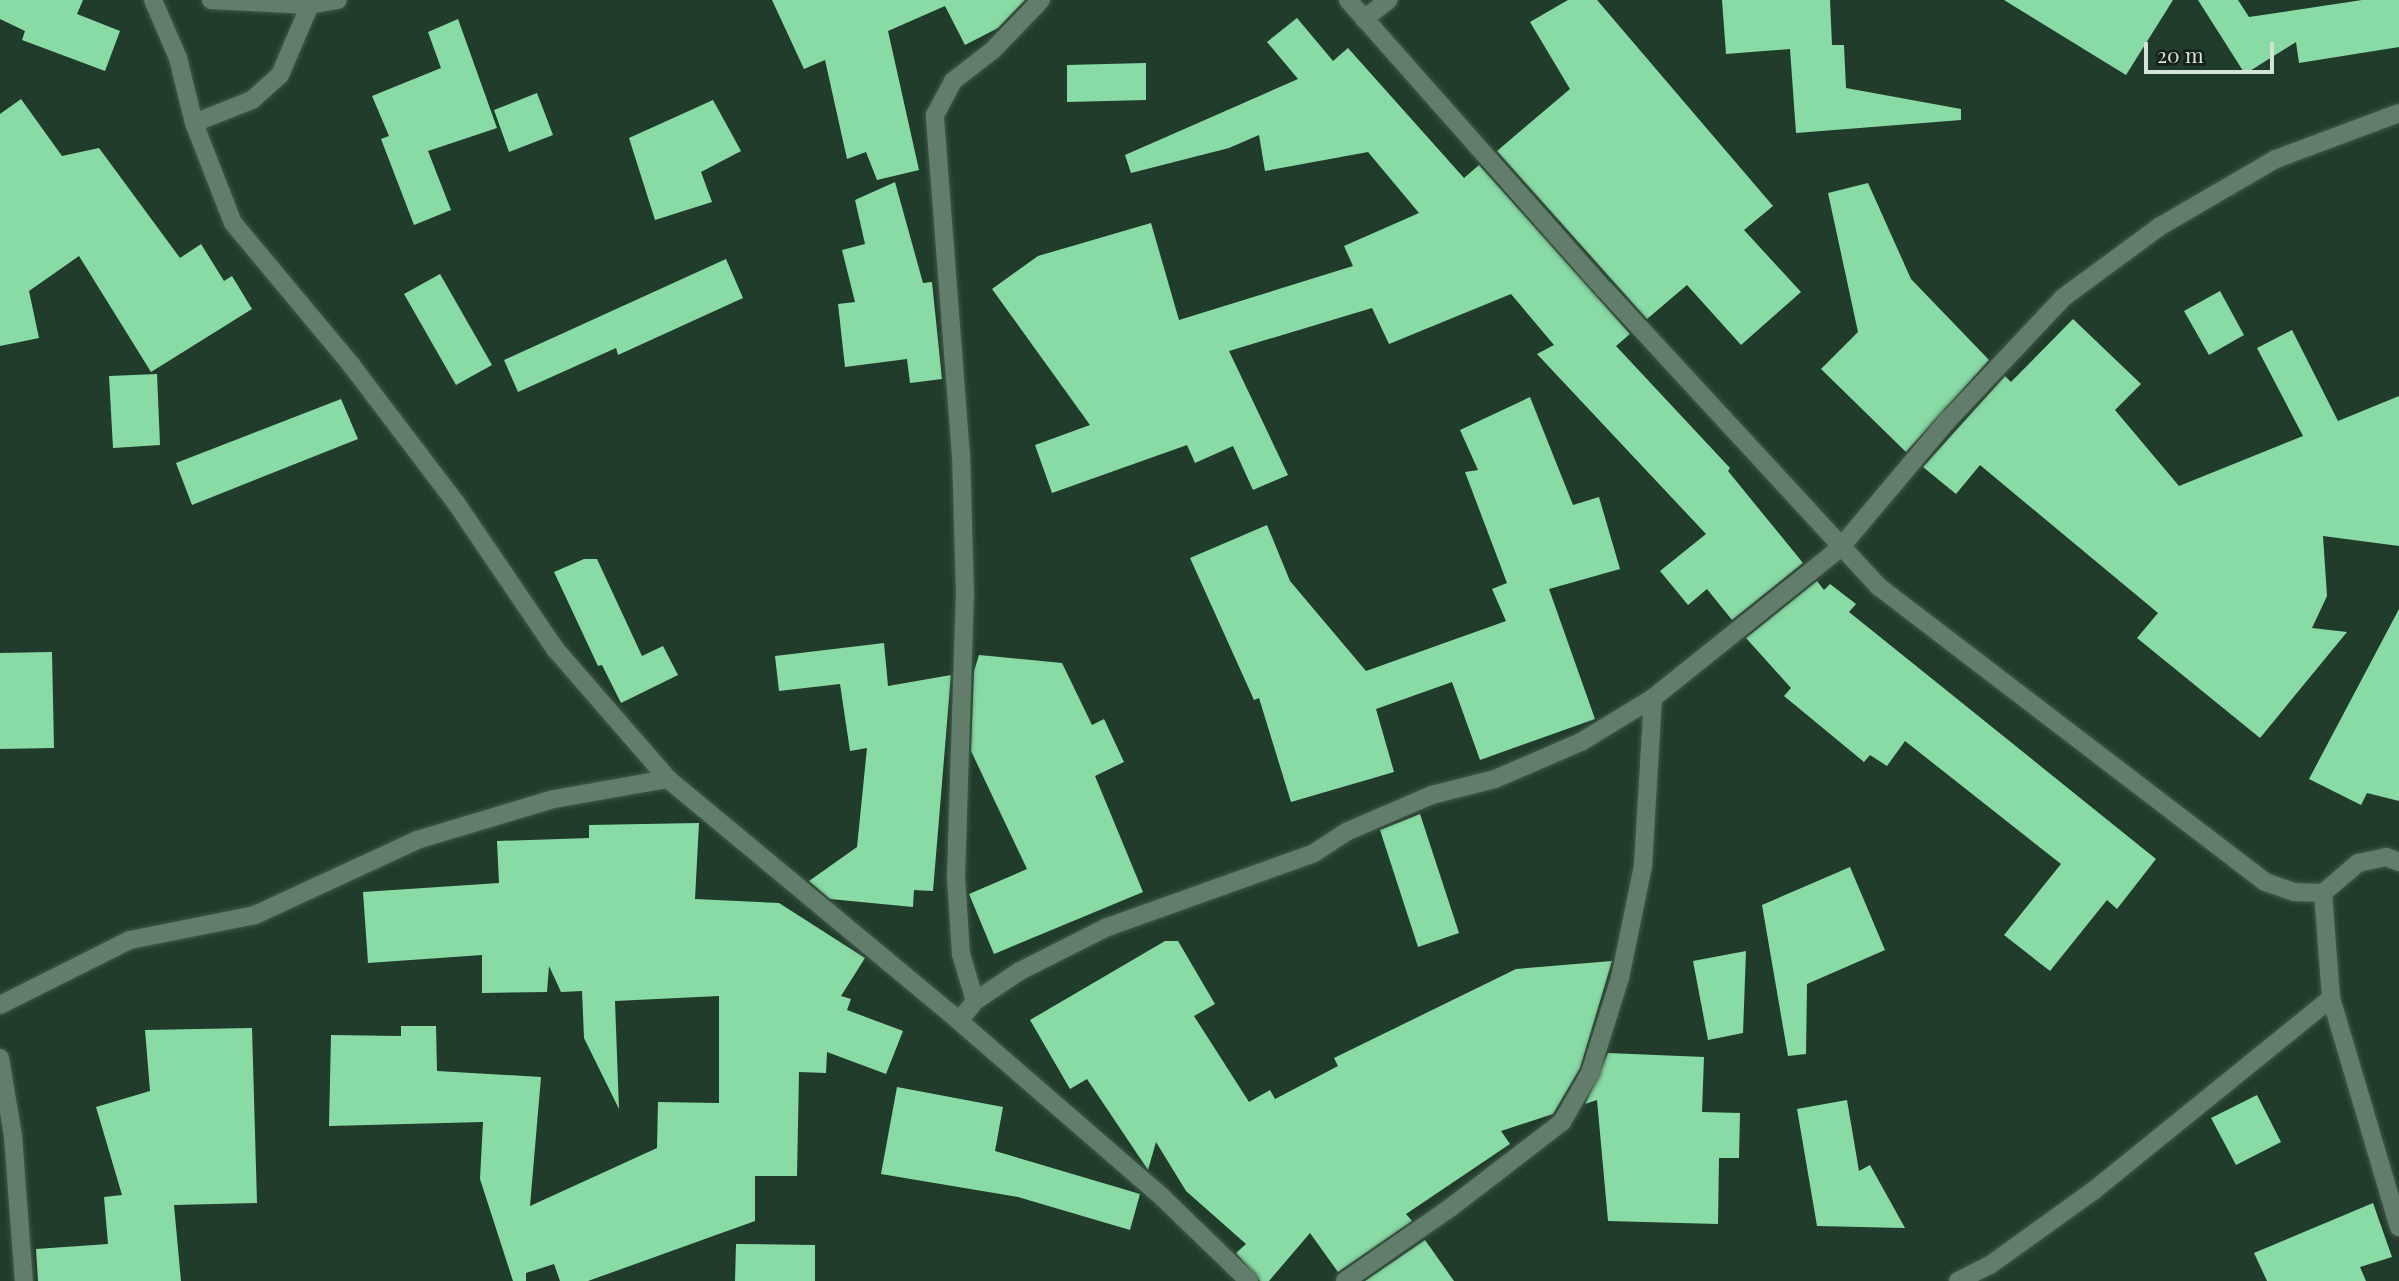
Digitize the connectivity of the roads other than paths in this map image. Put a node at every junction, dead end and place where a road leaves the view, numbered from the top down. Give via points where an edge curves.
1 (153, 0) edge
2 (211, 0) edge
3 (338, 0) edge
4 (1041, 0) edge
5 (1348, 0) edge
6 (1388, 0) edge
7 (311, 3) edge
8 (1364, 19) junction
9 (2399, 113) edge
10 (194, 123) junction
11 (1840, 548) junction
12 (1653, 698) junction
13 (668, 779) junction
14 (2399, 862) edge
15 (2323, 893) junction
16 (2331, 998) junction
17 (975, 1002) junction
18 (0, 1005) edge
19 (959, 1021) junction
20 (0, 1058) edge
21 (2399, 1227) edge
22 (24, 1281) edge
23 (1249, 1281) edge
24 (1345, 1281) edge
25 (1958, 1281) edge

1 - 10 street via 178,58
2 - 7 street
3 - 7 street
4 - 17 street via 993,50 953,81 935,115 962,498 964,594 956,877 961,954
5 - 8 street
6 - 8 street
7 - 10 street via 280,75 252,100
8 - 11 street
9 - 11 street via 2276,159 2159,227 2064,297 1947,421
10 - 13 street via 233,223 352,366 448,492 556,650
11 - 12 street
11 - 15 street via 1878,586 2265,882 2294,892
12 - 17 street via 1581,742 1495,779 1432,795 1346,832 1314,853 1105,928 1020,971
12 - 24 street via 1643,866 1620,978 1590,1073 1562,1122
13 - 18 street via 554,799 417,840 255,915 130,940
13 - 19 street
14 - 15 street via 2386,857 2358,863
15 - 16 street
16 - 21 street
16 - 25 street via 2093,1191 1990,1265
17 - 19 street
19 - 23 street via 1163,1198
20 - 22 street via 13,1136

